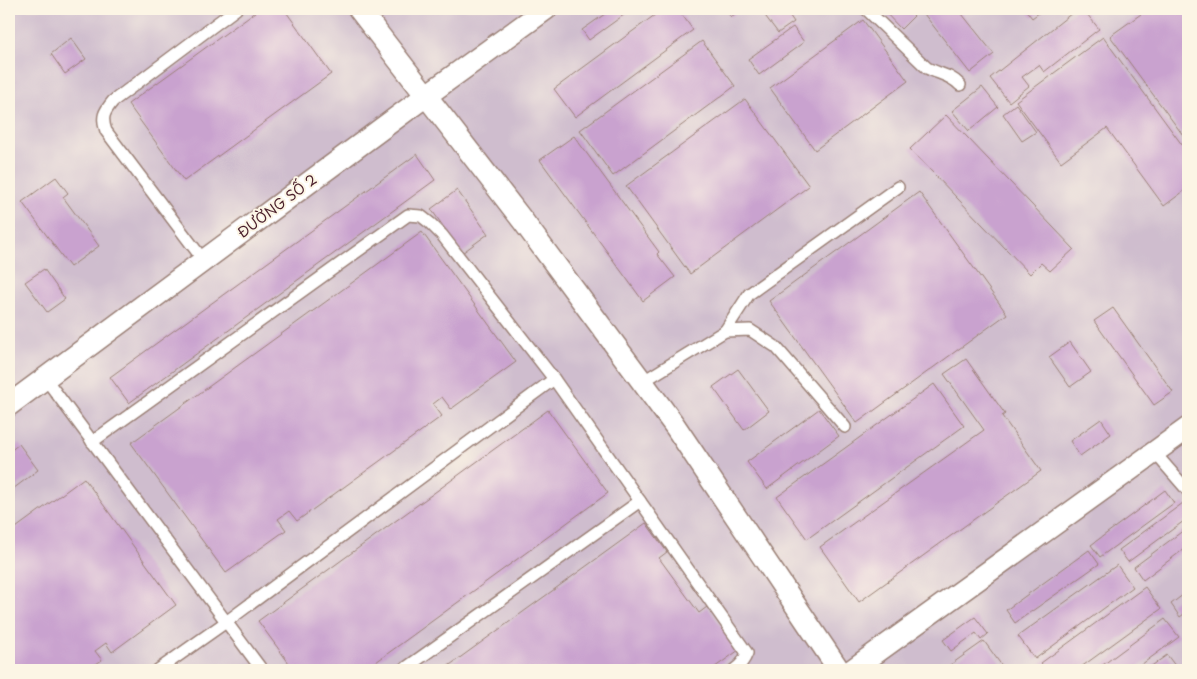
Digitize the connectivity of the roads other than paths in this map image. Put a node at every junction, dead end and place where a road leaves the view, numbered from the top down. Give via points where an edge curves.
1 (236, 9) edge
2 (359, 9) edge
3 (546, 9) edge
4 (866, 9) edge
5 (960, 85) dead end
6 (427, 95) junction
7 (898, 187) dead end
8 (204, 261) junction
9 (725, 331) junction
10 (45, 378) junction
11 (554, 379) junction
12 (642, 382) junction
13 (9, 405) edge
14 (845, 427) dead end
15 (1188, 428) edge
16 (92, 442) junction
17 (1155, 452) junction
18 (1188, 491) edge
19 (640, 501) junction
20 (226, 622) junction
21 (158, 670) edge
22 (262, 670) edge
23 (404, 670) edge
24 (734, 670) edge
25 (839, 670) edge
26 (852, 670) edge

1 - 8 lane via 113,101 103,122 106,131
2 - 6 street
3 - 6 street, ĐƯỜNG SỐ 2
4 - 5 lane via 927,68 950,76
6 - 8 street, ĐƯỜNG SỐ 2
6 - 12 street
7 - 9 lane via 749,294
8 - 10 street, ĐƯỜNG SỐ 2
9 - 12 lane
9 - 14 lane via 750,330 776,347
10 - 13 street, ĐƯỜNG SỐ 2
10 - 16 lane
11 - 16 lane via 442,235 420,216 408,215
11 - 19 lane
11 - 20 lane
12 - 25 street
15 - 17 street
16 - 20 lane
17 - 18 lane
17 - 26 street
19 - 23 lane
19 - 24 lane via 747,652 745,660
20 - 21 lane
20 - 22 lane

